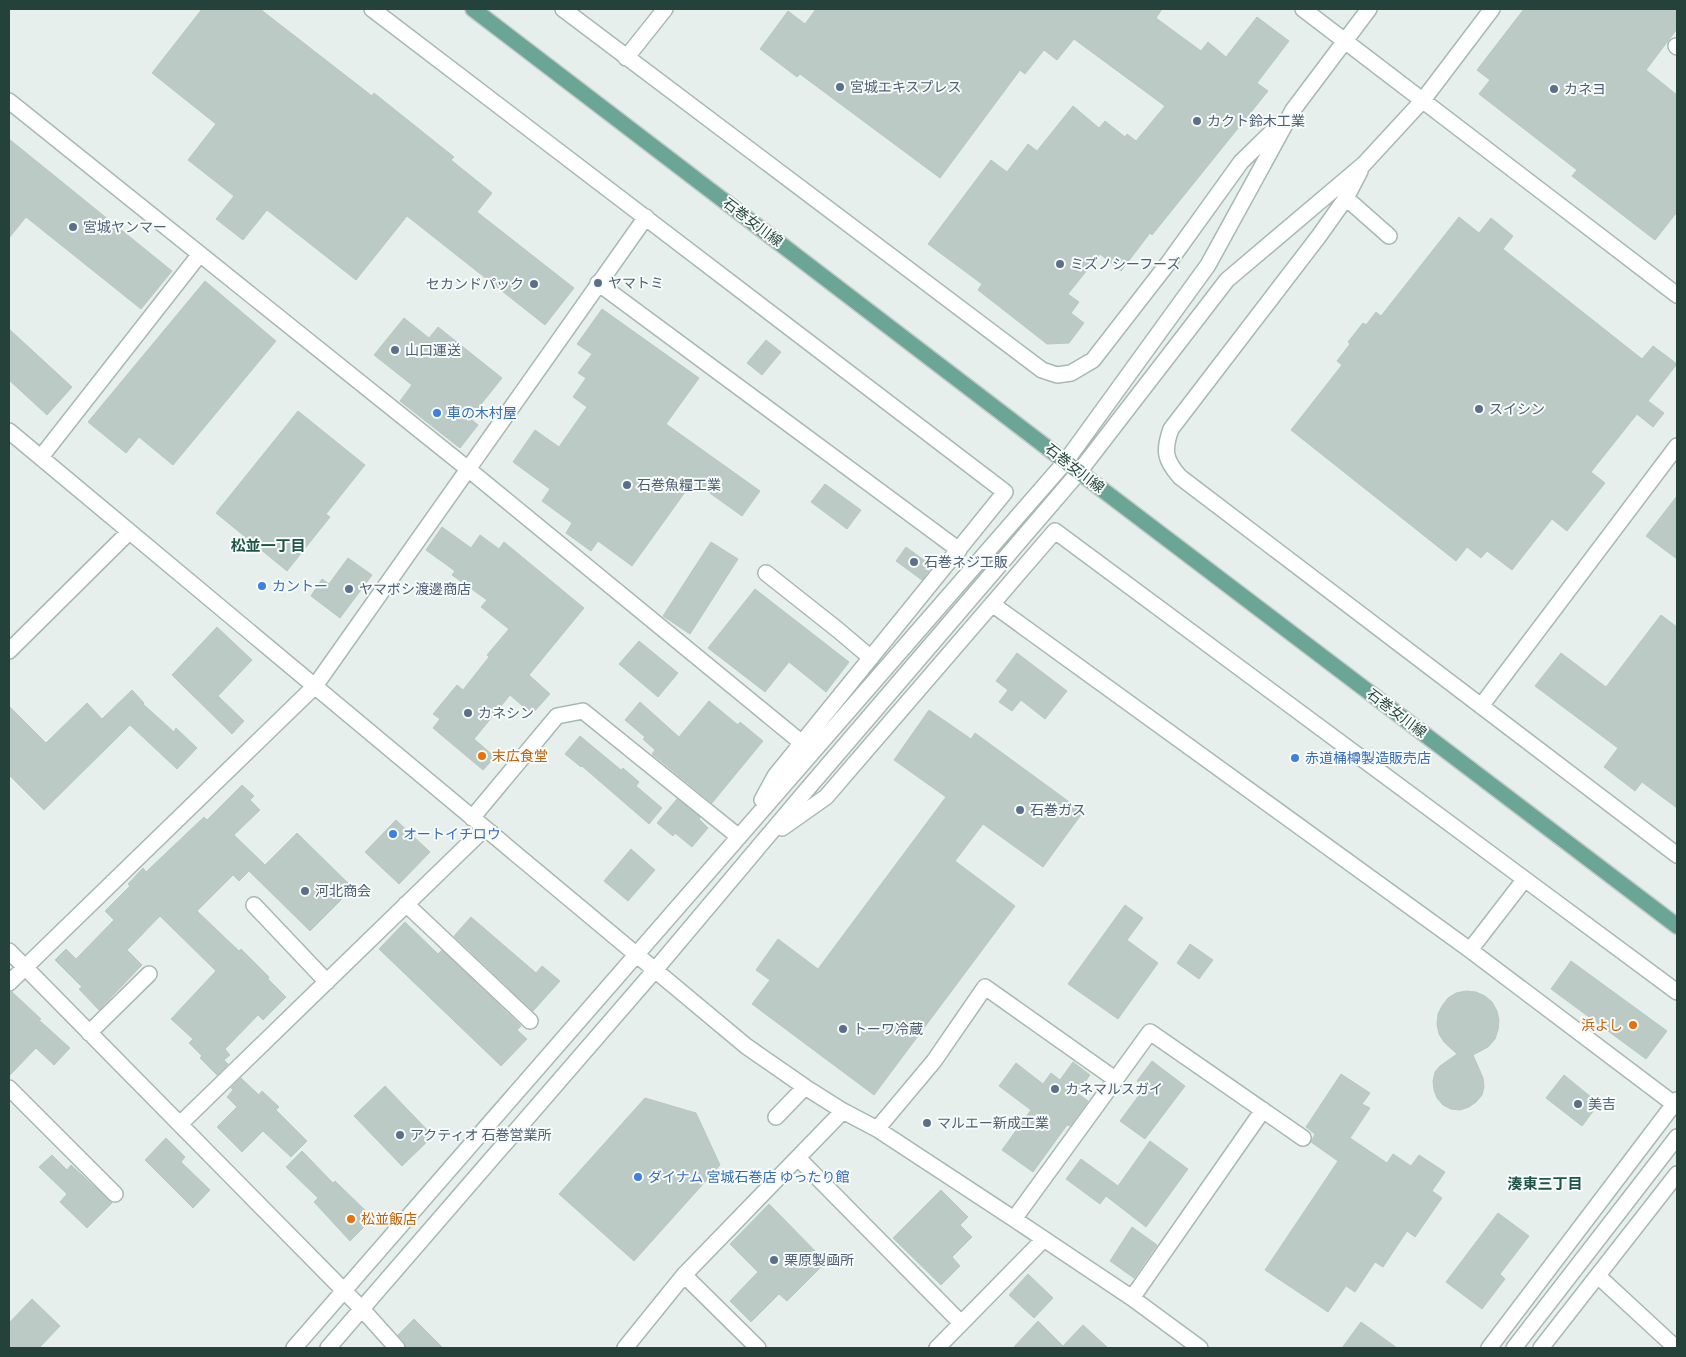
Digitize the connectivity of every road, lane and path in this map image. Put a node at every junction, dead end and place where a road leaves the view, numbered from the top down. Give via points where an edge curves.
1 (372, 9) edge
2 (473, 9) edge
3 (563, 9) edge
4 (665, 9) edge
5 (1302, 9) edge
6 (1369, 9) edge
7 (1492, 9) edge
8 (1344, 41) junction
9 (626, 58) junction
10 (1423, 100) junction
11 (9, 101) edge
12 (1294, 110) junction
13 (1364, 164) junction
14 (1346, 198) junction
15 (646, 217) junction
16 (1389, 236) dead end
17 (200, 254) junction
18 (598, 283) junction
19 (1677, 295) edge
20 (9, 431) edge
21 (1677, 446) edge
22 (41, 458) junction
23 (1066, 461) junction
24 (468, 469) junction
25 (1079, 472) junction
26 (130, 532) junction
27 (959, 550) junction
28 (766, 573) dead end
29 (992, 604) junction
30 (9, 651) edge
31 (871, 658) junction
32 (315, 686) junction
33 (1481, 706) junction
34 (802, 743) junction
35 (472, 818) junction
36 (751, 822) junction
37 (485, 828) junction
38 (739, 837) junction
39 (766, 840) junction
40 (1677, 855) edge
41 (1524, 880) junction
42 (406, 904) junction
43 (254, 905) dead end
44 (1677, 926) edge
45 (1470, 950) junction
46 (9, 951) edge
47 (636, 955) junction
48 (25, 967) junction
49 (655, 970) junction
50 (150, 974) dead end
51 (327, 982) junction
52 (9, 983) edge
53 (1677, 992) edge
54 (530, 1021) dead end
55 (89, 1033) junction
56 (1115, 1079) junction
57 (804, 1087) junction
58 (9, 1088) edge
59 (1676, 1102) edge
60 (1264, 1110) junction
61 (843, 1111) junction
62 (776, 1117) dead end
63 (495, 1118) junction
64 (180, 1124) junction
65 (876, 1129) junction
66 (514, 1134) junction
67 (1677, 1137) edge
68 (1303, 1138) dead end
69 (798, 1158) junction
70 (1677, 1174) edge
71 (115, 1194) dead end
72 (1014, 1219) junction
73 (1044, 1239) junction
74 (684, 1275) junction
75 (1598, 1276) junction
76 (344, 1290) junction
77 (1132, 1298) junction
78 (362, 1309) junction
79 (961, 1323) junction
80 (294, 1348) edge
81 (328, 1348) edge
82 (397, 1348) edge
83 (626, 1348) edge
84 (758, 1348) edge
85 (937, 1348) edge
86 (1200, 1348) edge
87 (1490, 1348) edge
88 (1514, 1348) edge
89 (1541, 1348) edge
90 (1676, 1348) edge

1 - 15 street
2 - 23 main road, 石巻女川線
3 - 9 street
4 - 9 street
5 - 8 street
6 - 8 street
7 - 10 street
8 - 10 street
8 - 12 street
9 - 12 street via 1042,370 1057,375 1071,373 1093,360 1241,162
10 - 13 street
10 - 19 street
11 - 17 street
12 - 23 street via 1208,265
13 - 14 street
13 - 25 street via 1226,280
14 - 16 street
14 - 33 street via 1171,429 1166,454 1180,477
15 - 18 street
15 - 27 street via 1005,492
17 - 22 street
17 - 24 street
18 - 24 street
18 - 27 street
20 - 22 street
21 - 33 street
22 - 26 street
23 - 25 main road, 石巻女川線
23 - 36 street
24 - 32 street
24 - 34 street
25 - 39 street
25 - 44 main road, 石巻女川線
26 - 30 street
26 - 32 street
27 - 31 street
28 - 31 street
29 - 39 street via 826,797
29 - 41 street via 1056,531
29 - 45 street
31 - 34 street
32 - 35 street
32 - 48 street
33 - 40 street
34 - 36 street via 775,776
35 - 37 street
35 - 38 street via 557,716 583,711
36 - 38 street
37 - 42 street
37 - 47 street
38 - 47 street
39 - 49 street
41 - 45 street
41 - 53 street
42 - 51 street
42 - 54 street
43 - 51 street
45 - 59 street
46 - 48 street
47 - 49 street
47 - 63 street
48 - 52 street
48 - 55 street
49 - 57 street via 746,1046
49 - 66 street
50 - 55 street
51 - 64 street
55 - 64 street
56 - 60 street via 1150,1032
56 - 65 street via 985,987 934,1061
56 - 72 street
57 - 61 street
57 - 62 street
58 - 71 street
59 - 87 street
60 - 68 street
60 - 77 street
61 - 65 street
61 - 69 street
63 - 66 street
63 - 76 street
64 - 76 street
65 - 72 street
66 - 78 street
67 - 88 street
69 - 74 street
69 - 79 street
70 - 75 street
72 - 73 street
73 - 77 street
73 - 79 street
74 - 83 street
74 - 84 street
75 - 89 street
75 - 90 street
76 - 78 street
76 - 80 street
77 - 86 street
78 - 81 street
78 - 82 street
79 - 85 street

